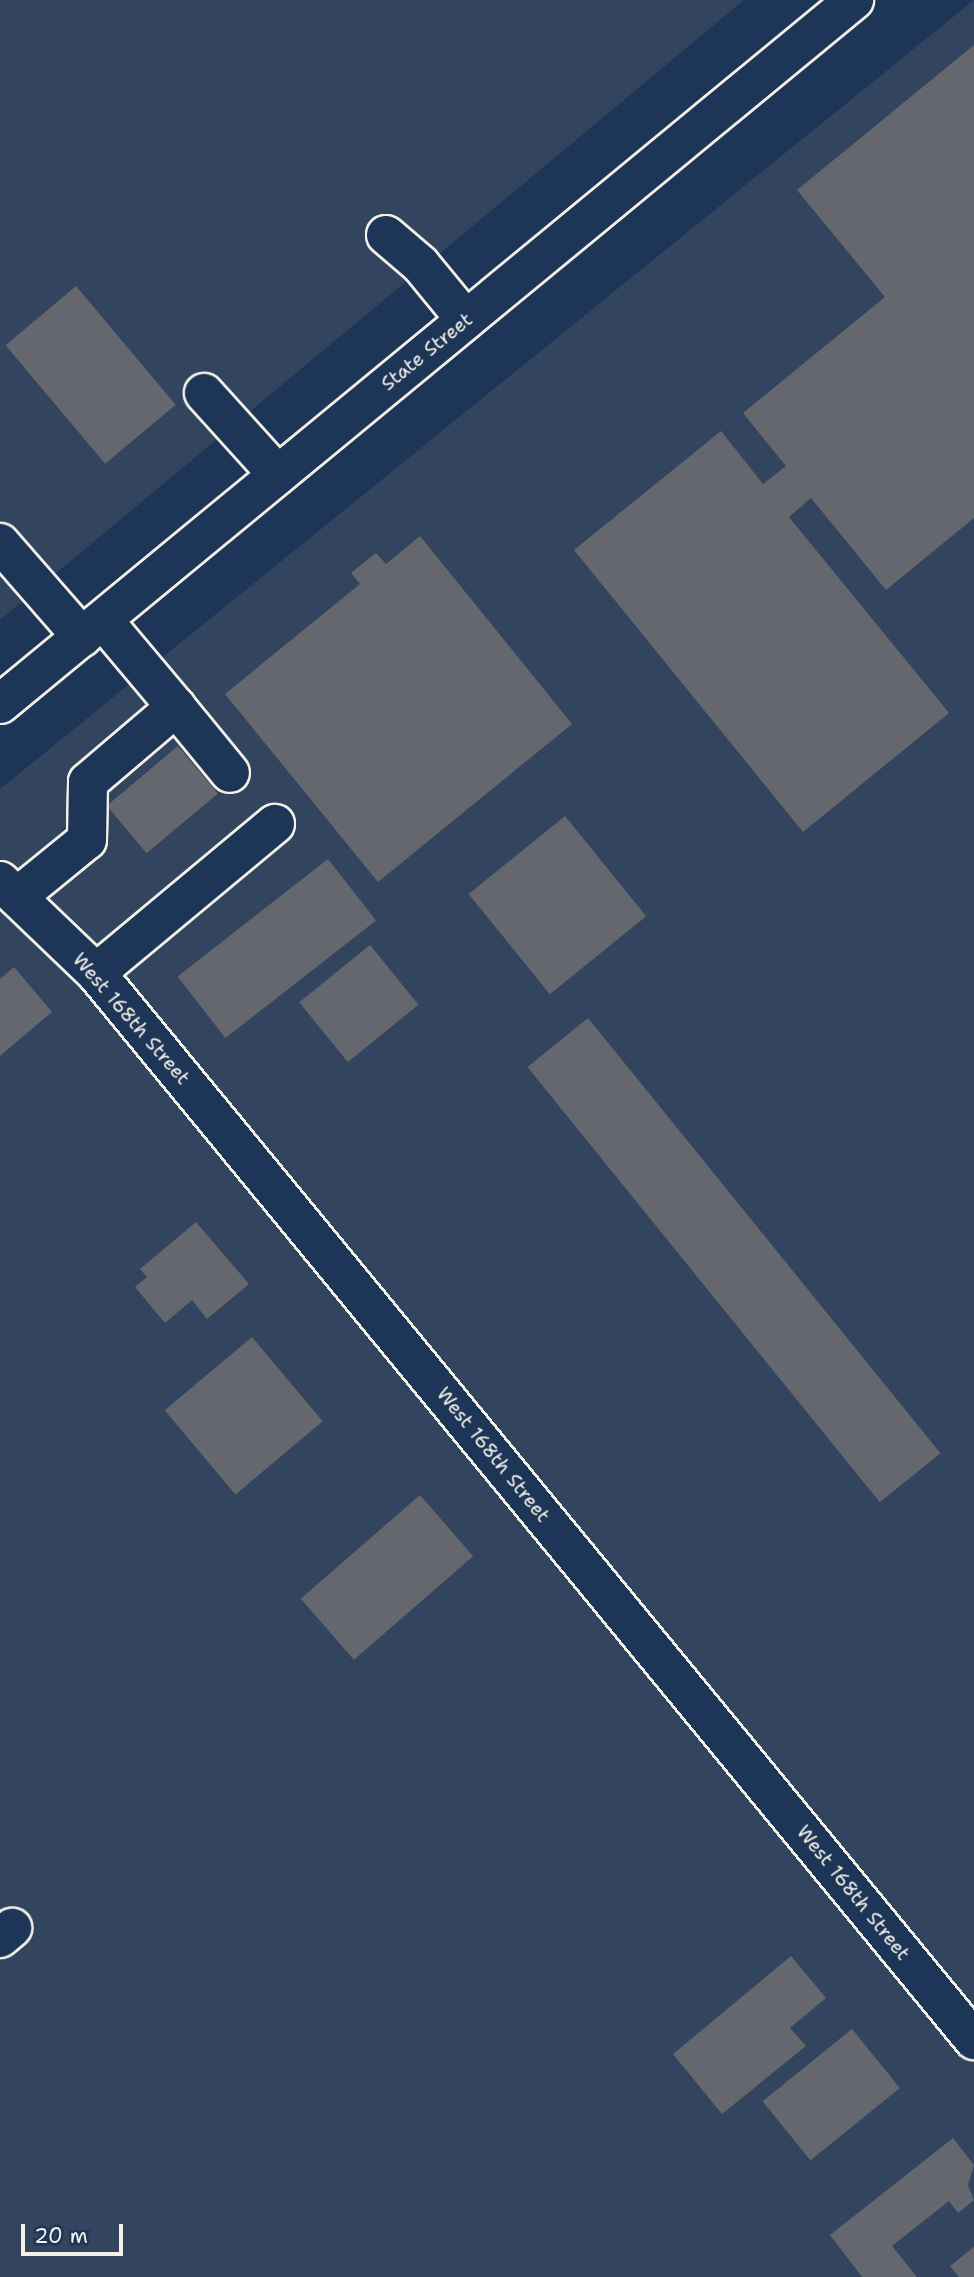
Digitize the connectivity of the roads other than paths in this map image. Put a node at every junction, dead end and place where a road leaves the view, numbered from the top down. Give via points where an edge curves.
1 (854, 0) edge
2 (386, 235) dead end
3 (466, 320) junction
4 (204, 393) dead end
5 (278, 475) junction
6 (0, 543) edge
7 (93, 628) junction
8 (0, 704) edge
9 (176, 707) junction
10 (230, 773) dead end
11 (275, 824) dead end
12 (9, 889) edge
13 (96, 973) junction
14 (974, 2040) edge

1 - 3 street, State Street
2 - 3 street via 420,264
3 - 5 street, State Street
4 - 5 street
5 - 7 street, State Street
6 - 7 street
7 - 8 street, State Street
7 - 9 street
9 - 10 street
9 - 12 street via 88,782 87,840
11 - 13 street
12 - 13 street, West 168th Street
13 - 14 street, West 168th Street

